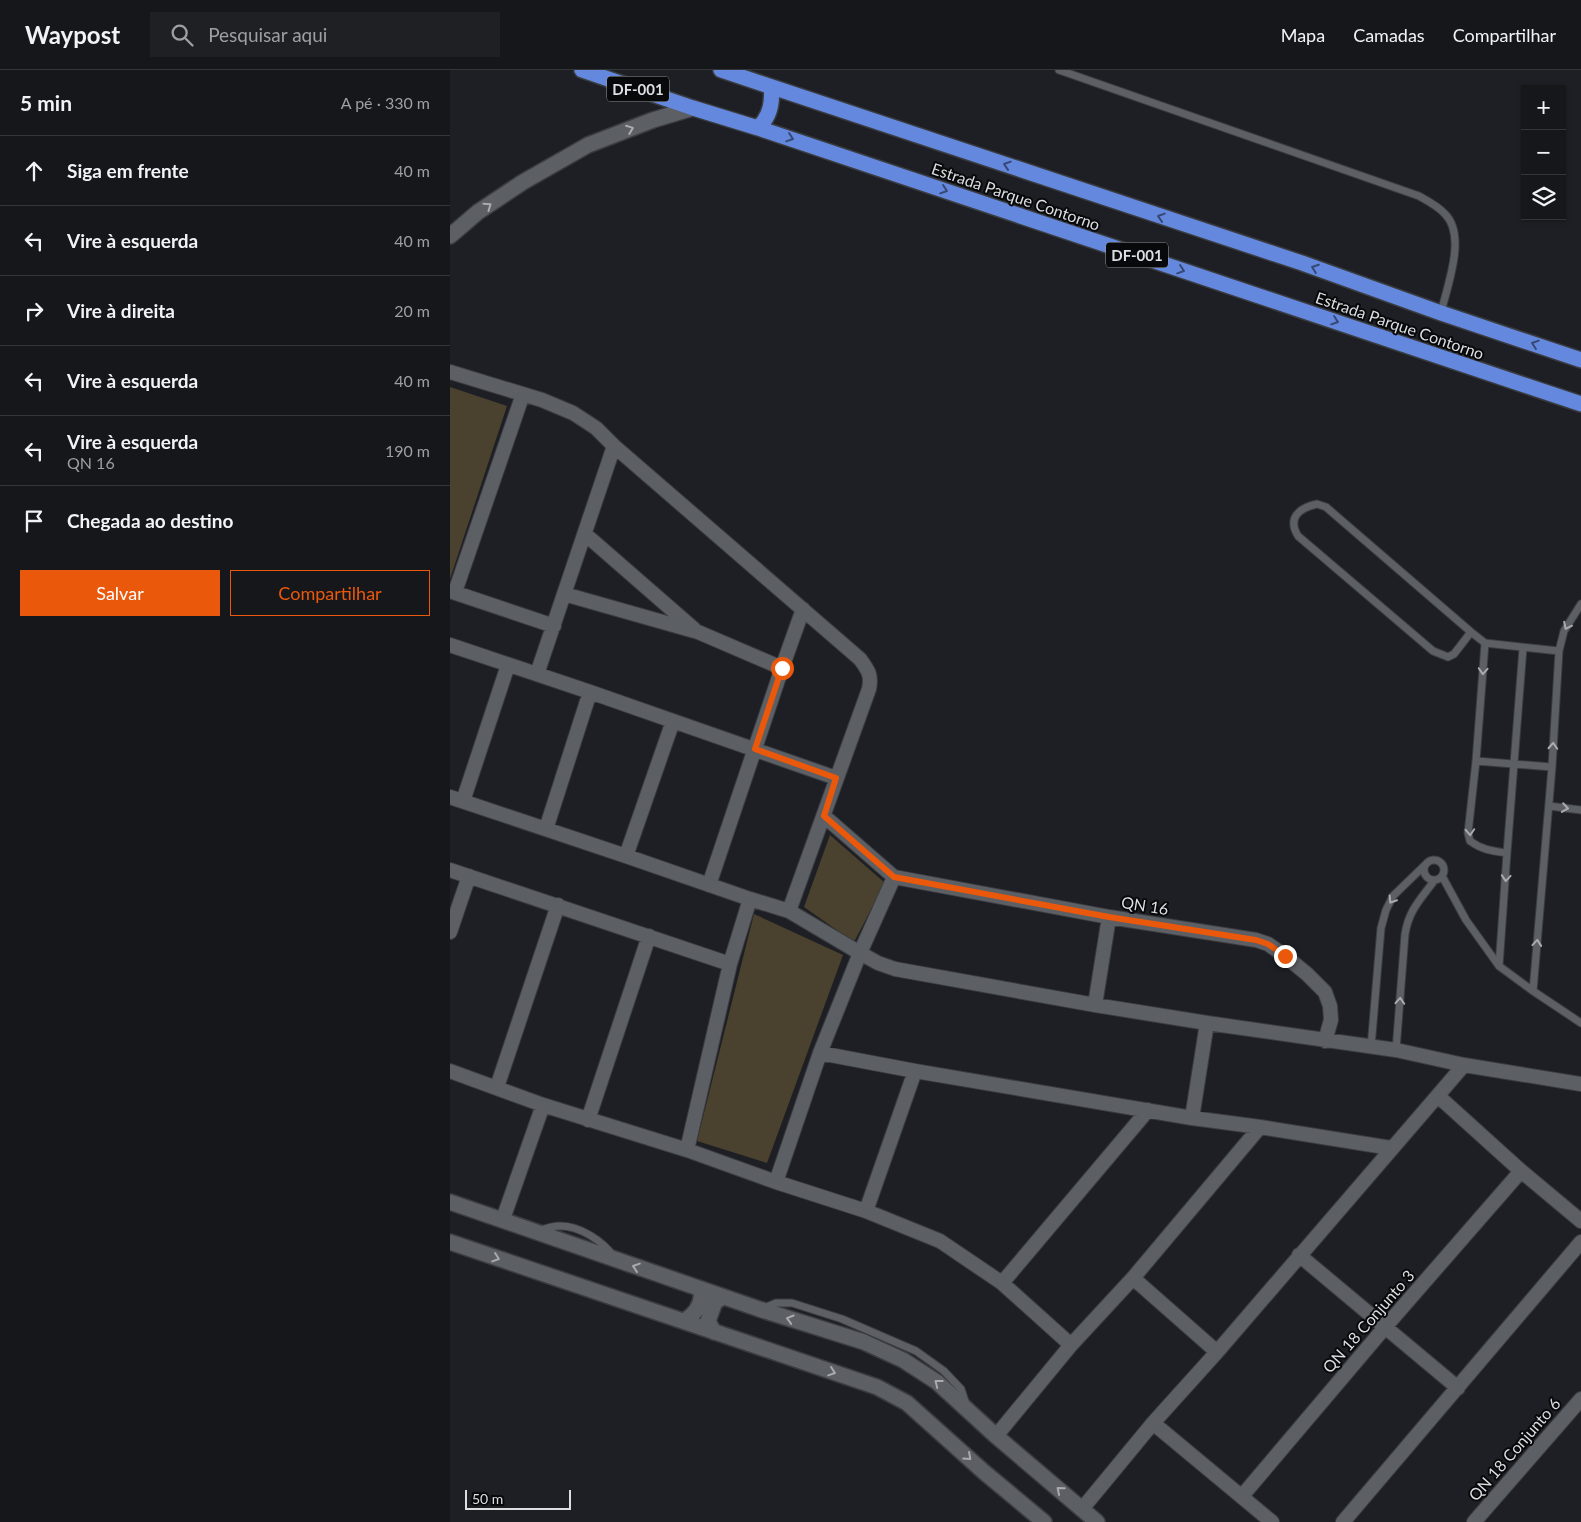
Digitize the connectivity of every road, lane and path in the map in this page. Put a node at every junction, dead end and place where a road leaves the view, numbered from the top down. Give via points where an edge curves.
1 (582, 70) edge
2 (721, 70) edge
3 (1058, 70) edge
4 (772, 87) junction
5 (693, 108) junction
6 (758, 128) junction
7 (450, 236) edge
8 (1441, 313) junction
9 (1581, 360) edge
10 (450, 372) edge
11 (523, 394) junction
12 (1581, 404) edge
13 (614, 446) junction
14 (585, 534) junction
15 (453, 592) edge
16 (564, 594) junction
17 (1581, 604) edge
18 (803, 609) junction
19 (554, 626) junction
20 (698, 632) junction
21 (1470, 632) junction
22 (1485, 643) junction
23 (450, 645) edge
24 (1523, 648) junction
25 (1558, 650) junction
26 (508, 665) junction
27 (782, 668) junction
28 (537, 674) junction
29 (590, 692) junction
30 (673, 721) junction
31 (755, 749) junction
32 (1476, 761) junction
33 (1514, 765) junction
34 (1552, 767) junction
35 (836, 778) junction
36 (456, 799) edge
37 (1549, 806) junction
38 (1581, 810) edge
39 (824, 816) junction
40 (546, 829) junction
41 (1507, 853) junction
42 (626, 856) junction
43 (1425, 865) junction
44 (450, 870) edge
45 (469, 876) junction
46 (1442, 876) junction
47 (894, 877) junction
48 (1434, 881) junction
49 (709, 885) junction
50 (750, 899) junction
51 (558, 905) junction
52 (789, 911) junction
53 (1109, 917) junction
54 (450, 932) edge
55 (649, 936) junction
56 (860, 953) junction
57 (730, 964) junction
58 (1499, 966) junction
59 (1533, 991) junction
60 (1095, 1005) junction
61 (1581, 1022) edge
62 (1207, 1023) junction
63 (1325, 1041) junction
64 (1371, 1047) junction
65 (1396, 1050) junction
66 (820, 1053) junction
67 (1464, 1065) junction
68 (450, 1071) edge
69 (915, 1071) junction
70 (1581, 1084) edge
71 (497, 1087) junction
72 (1438, 1096) junction
73 (543, 1105) junction
74 (1148, 1110) junction
75 (1192, 1118) junction
76 (588, 1120) junction
77 (1260, 1127) junction
78 (1391, 1148) junction
79 (687, 1150) junction
80 (1521, 1171) junction
81 (776, 1182) junction
82 (450, 1202) edge
83 (866, 1211) junction
84 (503, 1220) junction
85 (1581, 1221) edge
86 (450, 1242) edge
87 (1581, 1242) edge
88 (1299, 1255) junction
89 (1133, 1278) junction
90 (1002, 1283) junction
91 (701, 1289) junction
92 (723, 1297) junction
93 (684, 1320) junction
94 (1386, 1326) junction
95 (714, 1332) junction
96 (1071, 1346) junction
97 (1217, 1352) junction
98 (1458, 1388) junction
99 (1581, 1399) edge
100 (1153, 1422) junction
101 (996, 1436) junction
102 (1242, 1496) junction
103 (1082, 1509) junction
104 (1044, 1522) edge
105 (1097, 1522) edge
106 (1272, 1522) edge
107 (1344, 1522) edge
108 (1474, 1522) edge

1 - 5 highway, Estrada Parque Contorno / DF-001
2 - 4 highway, Estrada Parque Contorno / DF-001
3 - 8 lane via 1419,196 1433,204 1446,215 1454,228 1456,250
4 - 6 highway via 770,110
8 -> 4 highway, Estrada Parque Contorno / DF-001
5 - 6 highway, Estrada Parque Contorno / DF-001
7 -> 5 main road via 478,212 523,182 588,145
6 -> 12 highway, Estrada Parque Contorno / DF-001
9 -> 8 highway, Estrada Parque Contorno / DF-001
10 - 11 street
11 - 13 street via 573,413 596,428
11 - 15 street
13 - 14 street
13 - 18 street
14 - 16 street
14 - 20 street
15 - 19 street
16 - 19 street
16 - 20 street
17 -> 25 lane via 1564,631
18 - 27 street
18 - 35 street via 860,659 871,680
19 - 28 street
20 - 27 street
21 - 21 lane via 1326,507 1318,504 1307,506 1299,512 1293,528 1298,536 1433,651 1448,657 1454,654
21 - 22 lane
22 - 24 lane
22 -> 32 lane
23 - 26 street
24 - 25 lane
24 - 33 lane
34 -> 25 lane
26 - 28 street
26 - 36 street
27 - 31 street
28 - 29 street
29 - 30 street
29 - 40 street
30 - 31 street
30 - 42 street
31 - 35 street
31 - 49 street
32 - 33 lane
32 -> 41 lane via 1468,833 1470,840 1484,849
33 - 34 lane
33 - 41 lane
34 - 37 lane
35 - 39 street
36 - 40 street
37 -> 38 lane
59 -> 37 lane
39 - 47 street
39 - 52 street
40 - 42 street
41 -> 58 lane
42 - 49 street
43 - 46 lane via 1437,860 1444,867
43 - 48 lane via 1426,878
43 -> 64 lane via 1393,896 1380,928
44 - 45 street
45 - 51 street
45 - 54 street
46 - 48 lane
46 - 58 lane via 1466,920
47 - 53 street, QN 16
47 - 56 street
65 -> 48 lane via 1408,919
49 - 50 street
50 - 52 street
50 - 57 street
51 - 55 street
51 - 71 street
52 - 56 street
53 - 60 street
53 - 63 street, QN 16 via 1268,944 1325,992 1331,1020
55 - 57 street
55 - 76 street
56 - 60 street via 895,968
56 - 66 street
57 - 79 street
58 - 59 lane
59 - 61 lane
60 - 62 street
62 - 63 street
62 - 75 street
63 - 64 street
64 - 65 street
65 - 67 street
66 - 69 street
66 - 81 street
67 - 70 street
67 - 72 street
68 - 71 street
69 - 74 street
69 - 83 street
71 - 73 street
72 - 78 street
72 - 80 street
73 - 76 street
73 - 84 street
74 - 75 street
74 - 90 street
75 - 77 street
76 - 79 street
77 - 78 street
77 - 89 street
78 - 88 street
79 - 81 street
80 - 85 street
80 - 94 street, QN 18 Conjunto 3
81 - 83 street
82 - 84 main road
83 - 90 street via 940,1241
91 -> 84 main road
86 -> 93 main road
87 - 98 street
88 - 94 street
88 - 97 street
89 - 96 street
89 - 97 street
90 - 96 street
91 - 92 main road
91 - 93 main road via 702,1296 696,1311
92 - 95 main road via 715,1302 708,1322
92 - 101 main road via 864,1342 903,1360 937,1382
93 - 95 main road
94 - 98 street
94 - 102 street, QN 18 Conjunto 3
95 -> 104 main road via 877,1387 907,1403
96 - 101 street
97 - 100 street
98 - 107 street
99 - 108 street, QN 18 Conjunto 6
100 - 102 street
100 - 103 street
103 -> 101 main road
102 - 106 street
103 - 105 main road

